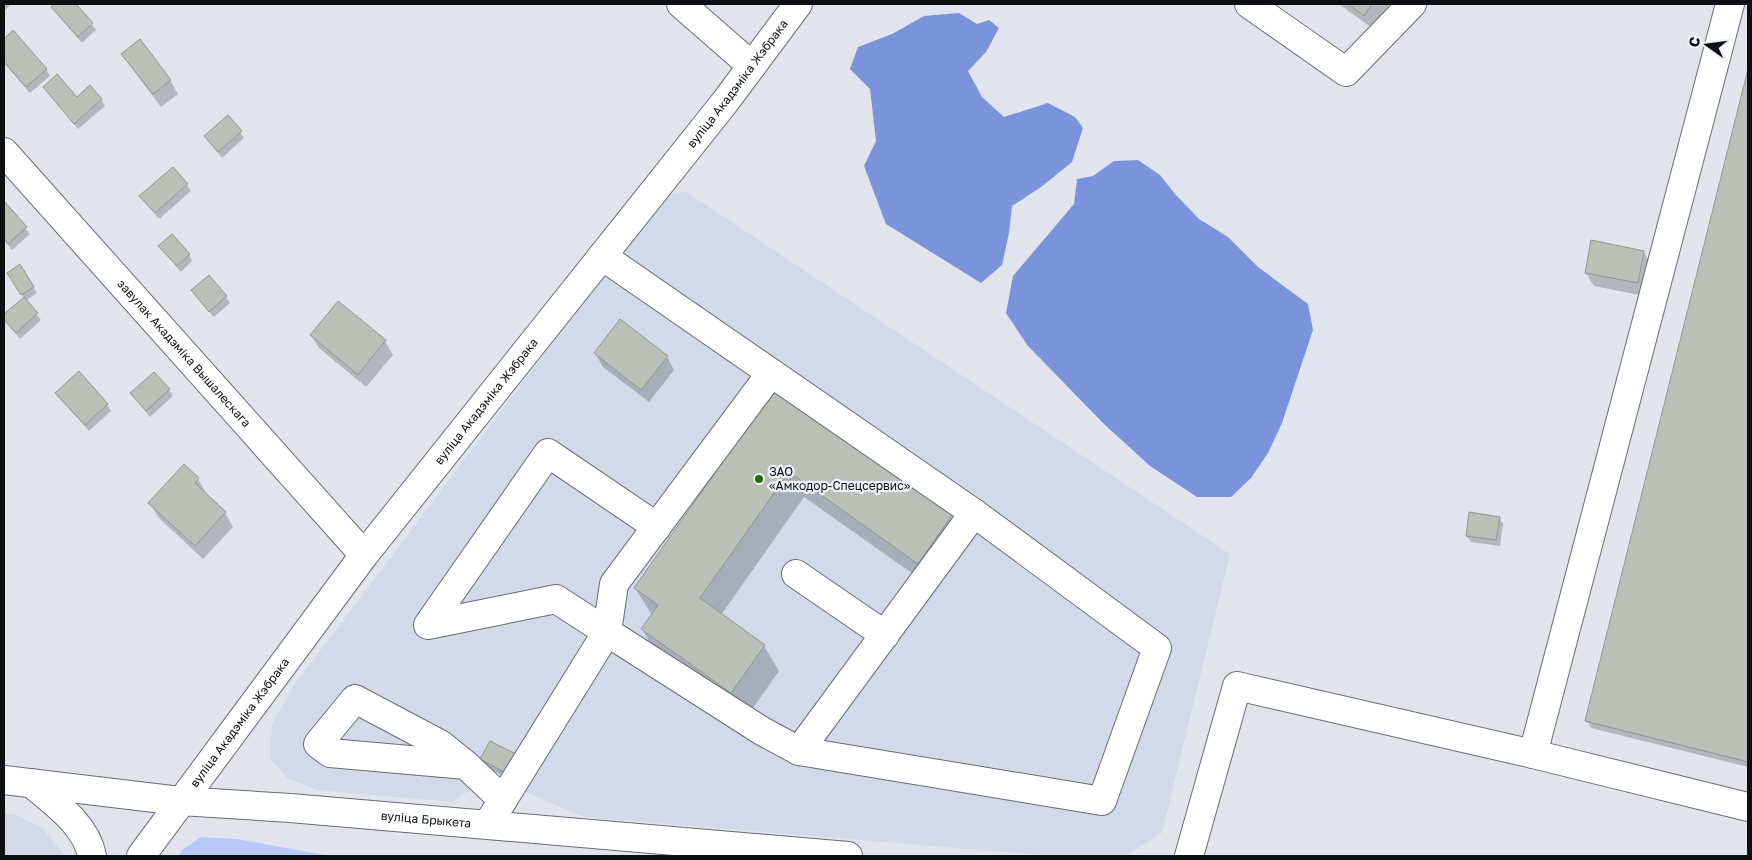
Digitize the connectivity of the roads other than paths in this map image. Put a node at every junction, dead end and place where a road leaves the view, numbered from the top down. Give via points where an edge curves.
1 (681, 4) edge
2 (798, 4) edge
3 (1248, 4) edge
4 (1412, 4) edge
5 (1730, 4) edge
6 (752, 66) junction
7 (4, 152) edge
8 (602, 256) junction
9 (771, 373) junction
10 (974, 513) junction
11 (657, 527) junction
12 (364, 555) junction
13 (796, 574) dead end
14 (607, 632) junction
15 (885, 634) junction
16 (799, 751) junction
17 (1533, 754) junction
18 (466, 765) dead end
19 (4, 780) edge
20 (31, 783) junction
21 (503, 800) junction
22 (180, 801) junction
23 (1748, 807) edge
24 (488, 824) junction
25 (705, 850) edge
26 (92, 856) edge
27 (141, 856) edge
28 (848, 856) edge
29 (1189, 856) edge

1 - 6 street
2 - 6 street, вуліца Акадэміка Жэбрака
3 - 4 street via 1346,72
5 - 17 street
6 - 8 street, вуліца Акадэміка Жэбрака
7 - 12 street, завулак Акадэміка Вышалескага
8 - 9 street
8 - 12 street, вуліца Акадэміка Жэбрака
9 - 10 street
9 - 11 street
10 - 15 street
10 - 16 street via 1157,648 1102,801
11 - 14 street via 614,584
11 - 14 street via 548,453 428,625 556,599
12 - 22 street, вуліца Акадэміка Жэбрака
13 - 15 street
14 - 16 street
14 - 21 street
15 - 16 street
17 - 23 street
17 - 29 street via 1237,686
18 - 21 street
19 - 20 street, вуліца Брыкета
20 - 22 street, вуліца Брыкета
20 - 26 street via 76,823
21 - 24 street
22 - 24 street, вуліца Брыкета
22 - 27 street, вуліца Акадэміка Жэбрака
24 - 25 street, вуліца Брыкета
25 - 28 street, вуліца Брыкета

